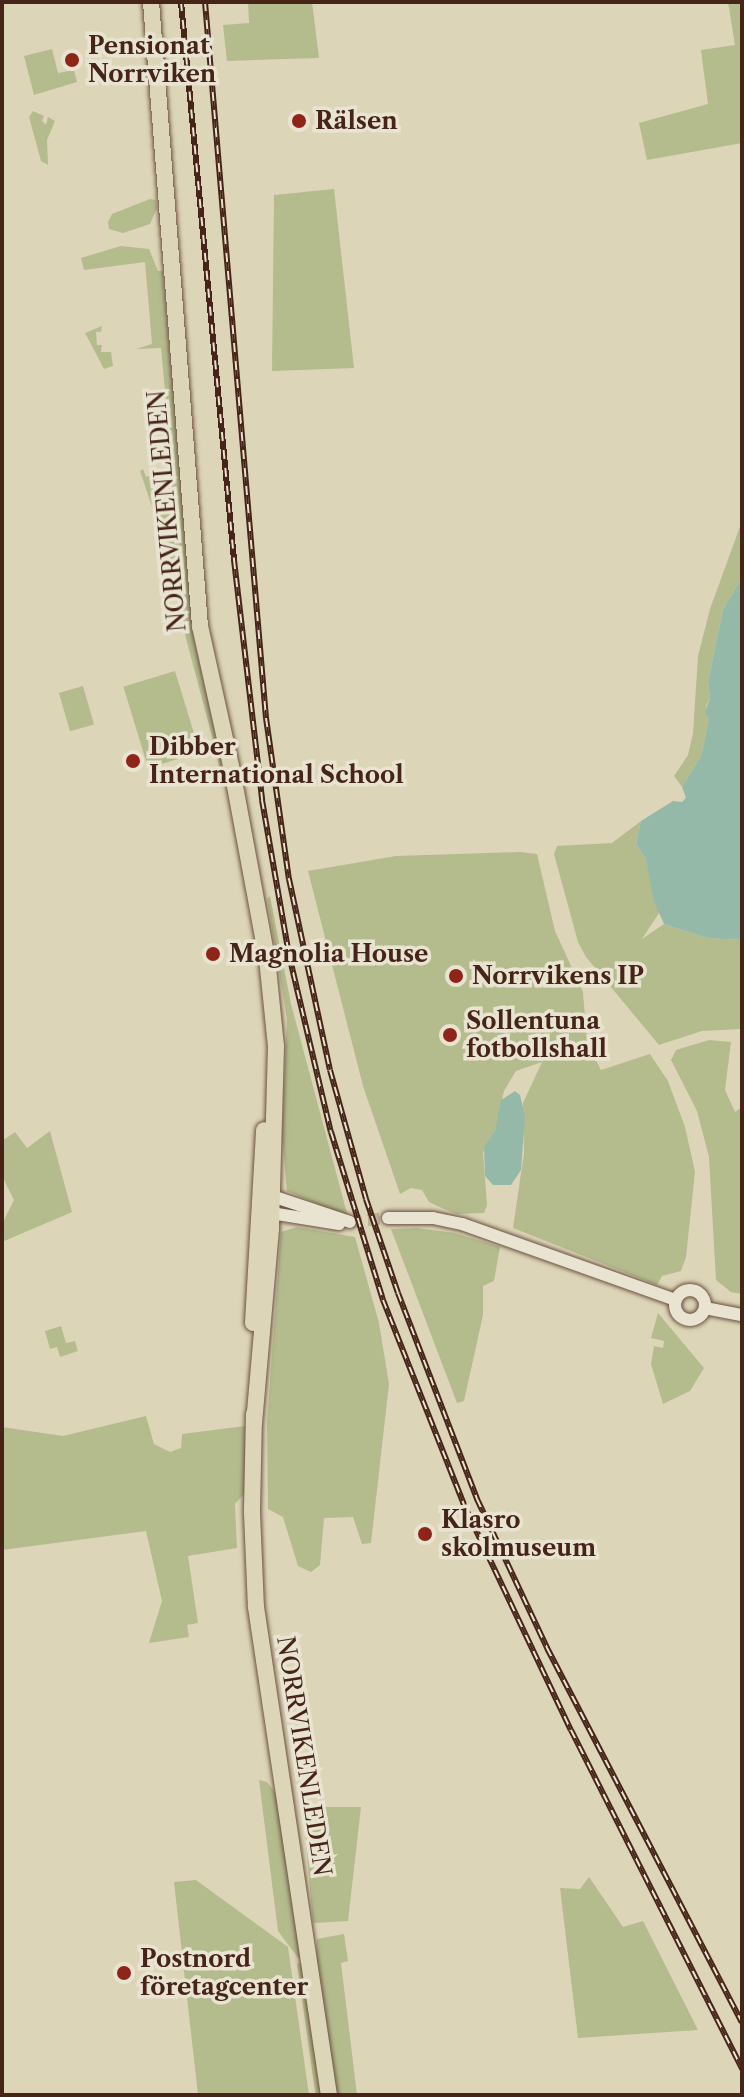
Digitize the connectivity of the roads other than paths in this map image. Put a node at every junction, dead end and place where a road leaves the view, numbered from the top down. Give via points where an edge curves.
1 (151, 2) edge
2 (265, 1203) junction
3 (388, 1218) tunnel mouth
4 (676, 1300) junction
5 (705, 1308) junction
6 (742, 1315) edge
7 (329, 2095) edge

1 - 2 main road, NORRVIKENLEDEN via 199,615 267,958 276,1046
2 - 2 street via 336,1225 350,1222
2 - 7 main road, NORRVIKENLEDEN via 254,1423 256,1607
3 - 4 street via 462,1224
4 - 5 street via 682,1292 696,1291
4 - 5 street via 677,1313 688,1321
5 - 6 street

